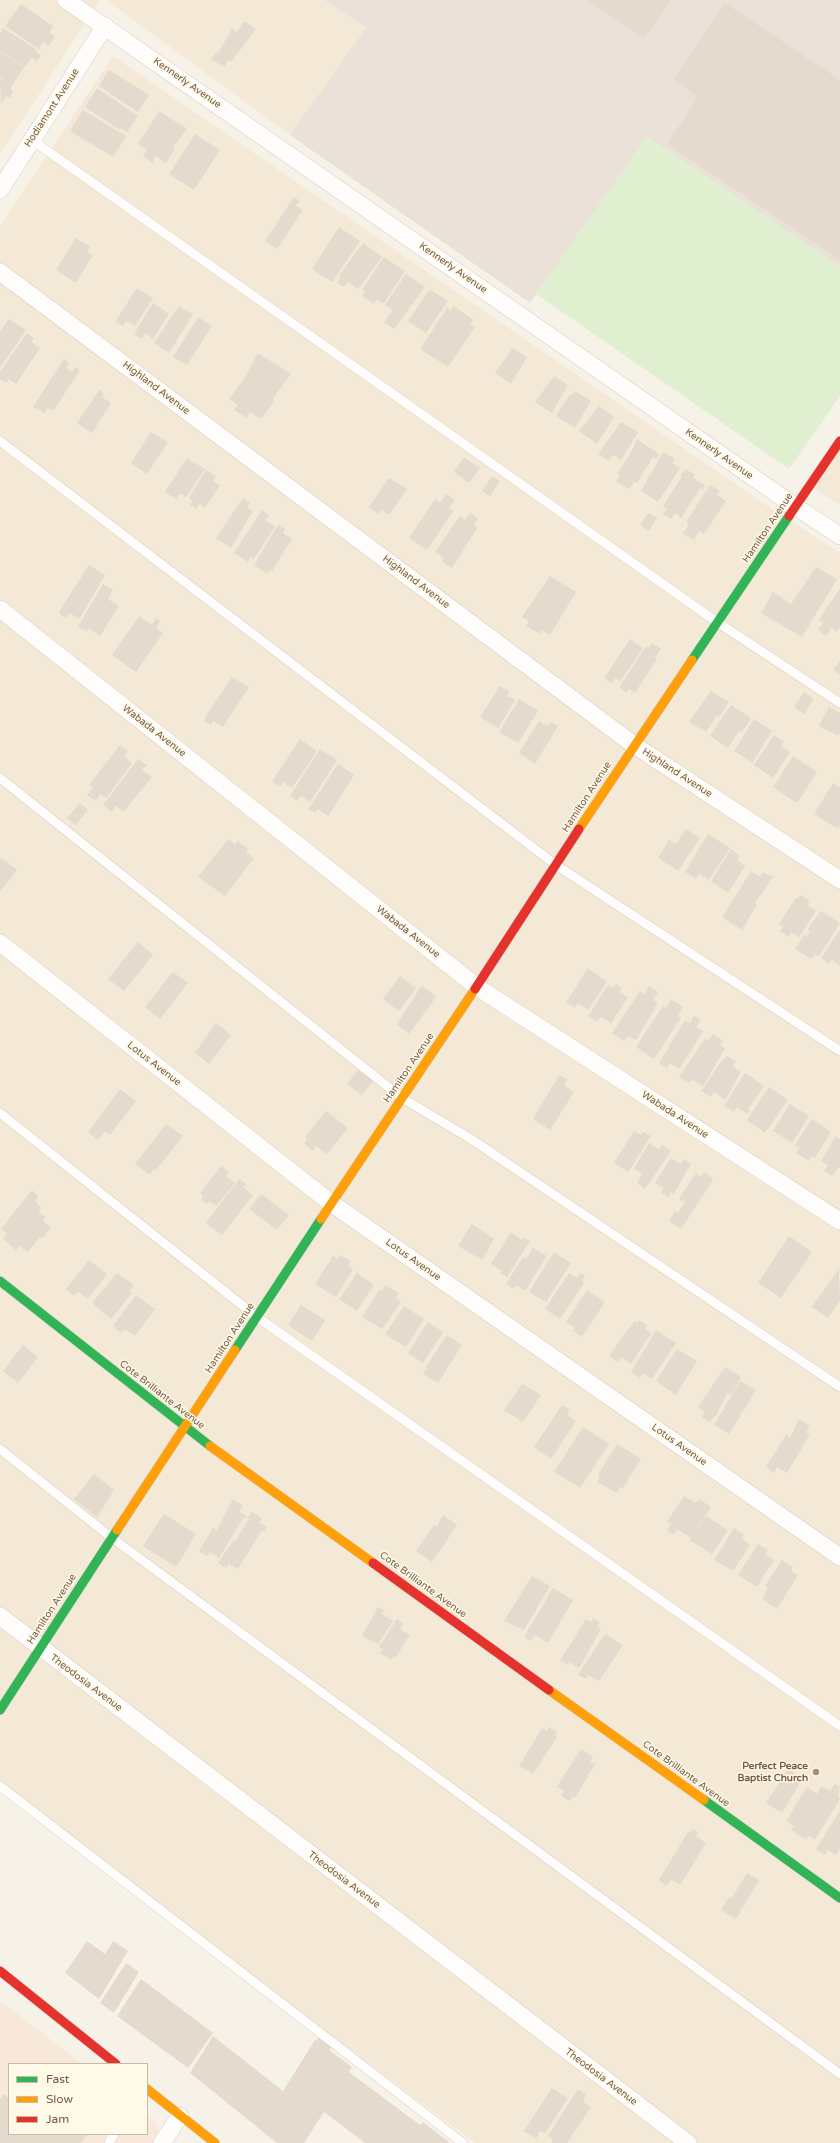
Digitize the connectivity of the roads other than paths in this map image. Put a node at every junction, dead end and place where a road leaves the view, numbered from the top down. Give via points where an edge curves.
1 (66, 0) edge
2 (105, 26) junction
3 (32, 140) junction
4 (0, 190) edge
5 (0, 272) edge
6 (840, 441) edge
7 (0, 442) edge
8 (796, 507) junction
9 (840, 536) edge
10 (0, 609) edge
11 (717, 622) junction
12 (840, 703) edge
13 (634, 745) junction
14 (0, 778) edge
15 (556, 865) junction
16 (840, 880) edge
17 (0, 943) edge
18 (477, 987) junction
19 (840, 1051) edge
20 (402, 1098) junction
21 (0, 1113) edge
22 (331, 1203) junction
23 (840, 1221) edge
24 (0, 1281) edge
25 (257, 1317) junction
26 (840, 1387) edge
27 (186, 1428) junction
28 (0, 1449) edge
29 (112, 1538) junction
30 (840, 1557) edge
31 (0, 1616) edge
32 (40, 1648) junction
33 (0, 1710) edge
34 (840, 1726) edge
35 (0, 1786) edge
36 (840, 1898) edge
37 (0, 1971) edge
38 (115, 2063) edge
39 (840, 2074) edge
40 (148, 2090) edge
41 (180, 2116) junction
42 (162, 2143) edge
43 (215, 2143) edge
44 (463, 2143) edge
45 (688, 2143) edge

1 - 2 street, Kennerly Avenue
2 - 3 street, Hodiamont Avenue
2 - 8 street, Kennerly Avenue
3 - 4 street, Hodiamont Avenue
3 - 11 lane
5 - 13 street, Highland Avenue
6 - 8 street, Hamilton Avenue
7 - 15 lane
8 - 9 street, Kennerly Avenue
8 - 11 street, Hamilton Avenue
10 - 18 street, Wabada Avenue
11 - 12 lane
11 - 13 street, Hamilton Avenue
13 - 15 street, Hamilton Avenue
13 - 16 street, Highland Avenue
14 - 20 lane
15 - 18 street, Hamilton Avenue
15 - 19 lane
17 - 22 street, Lotus Avenue
18 - 20 street, Hamilton Avenue
18 - 23 street, Wabada Avenue
20 - 22 street, Hamilton Avenue
20 - 26 lane via 471,1139
21 - 25 lane
22 - 25 street, Hamilton Avenue
22 - 30 street, Lotus Avenue
24 - 27 street, Cote Brilliante Avenue
25 - 27 street, Hamilton Avenue
25 - 34 lane
27 - 29 street, Hamilton Avenue
27 - 36 street, Cote Brilliante Avenue
28 - 29 lane
29 - 32 street, Hamilton Avenue
29 - 39 lane
31 - 32 street, Theodosia Avenue
32 - 33 street, Hamilton Avenue
32 - 45 street, Theodosia Avenue
35 - 44 lane
37 - 38 street
40 - 41 street
41 - 42 street
41 - 43 street

